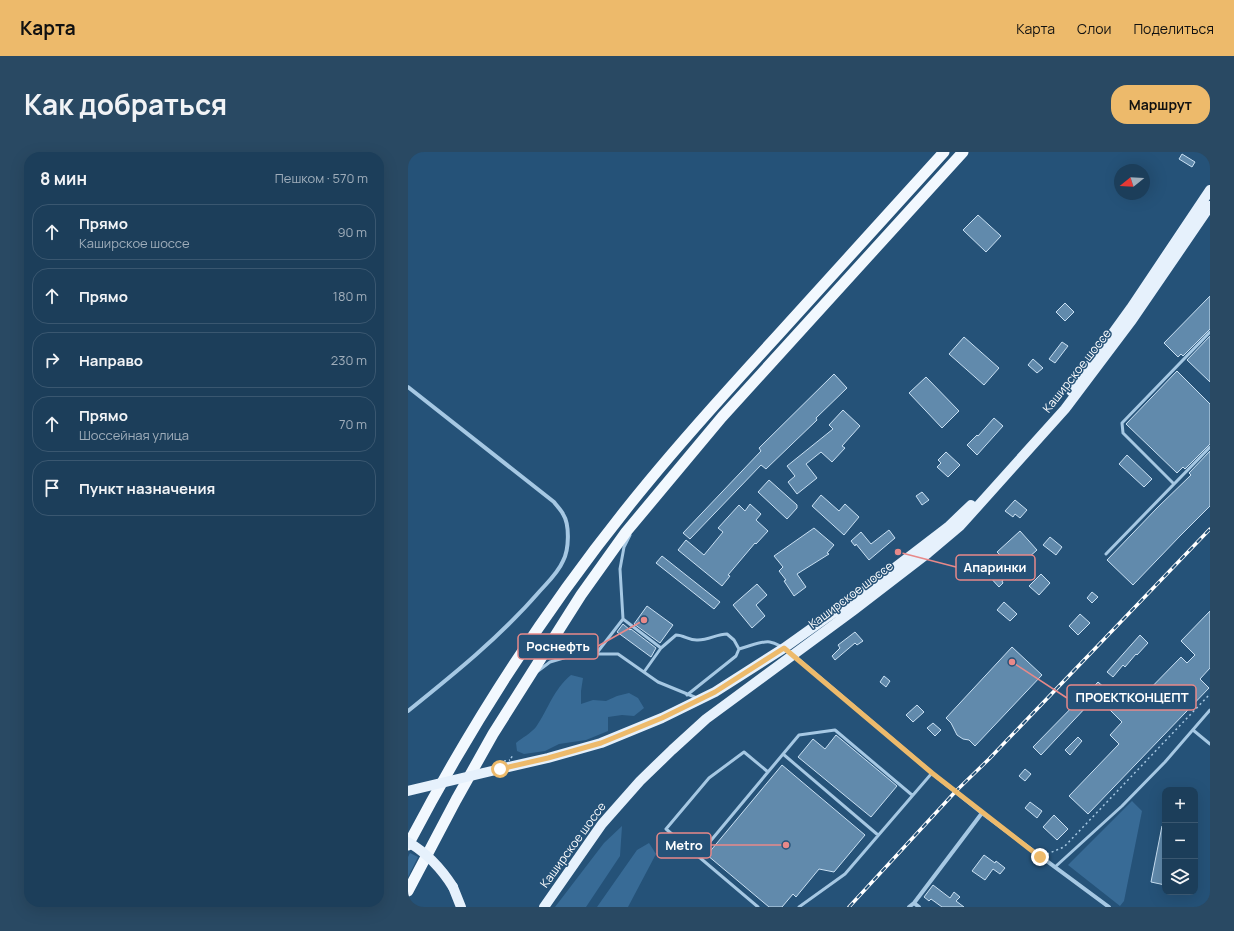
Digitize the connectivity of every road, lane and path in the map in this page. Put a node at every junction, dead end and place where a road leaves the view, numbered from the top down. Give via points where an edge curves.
1 (944, 152) edge
2 (963, 152) edge
3 (1210, 190) edge
4 (1210, 206) edge
5 (1210, 332) edge
6 (408, 387) edge
7 (1210, 447) edge
8 (1174, 484) junction
9 (653, 500) junction
10 (1106, 554) dead end
11 (623, 620) junction
12 (661, 648) junction
13 (739, 649) junction
14 (788, 652) junction
15 (596, 654) junction
16 (644, 672) junction
17 (528, 677) junction
18 (715, 692) junction
19 (1210, 694) edge
20 (687, 695) junction
21 (699, 699) junction
22 (721, 707) junction
23 (1210, 710) edge
24 (408, 711) edge
25 (1193, 730) junction
26 (1210, 744) edge
27 (783, 754) junction
28 (768, 772) junction
29 (932, 773) junction
30 (408, 791) edge
31 (912, 795) junction
32 (982, 813) junction
33 (878, 835) junction
34 (408, 842) edge
35 (408, 845) edge
36 (698, 856) junction
37 (1040, 857) junction
38 (1055, 867) junction
39 (408, 891) edge
40 (914, 903) junction
41 (461, 907) edge
42 (544, 907) edge
43 (758, 907) edge
44 (799, 907) edge
45 (909, 907) edge
46 (918, 907) edge
47 (1109, 907) edge

1 - 35 highway via 713,406 611,528 516,662 446,775
2 - 9 highway via 722,417
3 - 14 main road, Каширское шоссе via 1131,308 1028,445 948,527
4 - 14 main road, Каширское шоссе via 1132,320 1065,409 960,526 928,553
5 - 8 lane via 1122,423 1123,433
6 - 24 street via 554,502 564,515 568,527 568,544 563,561 545,586 489,644
7 - 8 lane
8 - 10 lane
9 - 11 lane via 632,531 621,558
9 - 17 highway via 604,562
11 - 12 lane
11 - 15 lane
12 - 13 lane via 676,635 697,640 727,634
12 - 16 lane
13 - 14 lane via 765,641 775,642
13 - 20 lane via 736,656
14 - 18 main road
14 - 22 main road, Каширское шоссе
14 - 29 street
15 - 16 lane via 618,654
15 - 17 lane via 567,657 550,662
16 - 20 lane via 658,682
17 - 39 highway via 493,734
18 - 21 main road
18 - 22 main road via 720,691 726,695 726,702
19 - 37 path via 1064,847
20 - 21 lane
21 - 30 main road, bridge via 662,718 601,743
22 - 42 main road, Каширское шоссе via 672,750 623,800 602,824
23 - 25 lane
25 - 26 lane
25 - 38 lane via 1122,806
27 - 28 lane
27 - 31 lane via 799,735 835,730
27 - 33 lane
28 - 36 lane
28 - 36 lane via 744,752 709,778 666,829
29 - 31 lane
29 - 32 street
31 - 33 lane
32 - 37 street
32 - 40 street
33 - 44 lane via 845,874
34 - 41 main road, bridge via 424,852 443,873 453,887
36 - 43 lane
37 - 38 street
38 - 47 street
40 - 45 street
40 - 46 street

